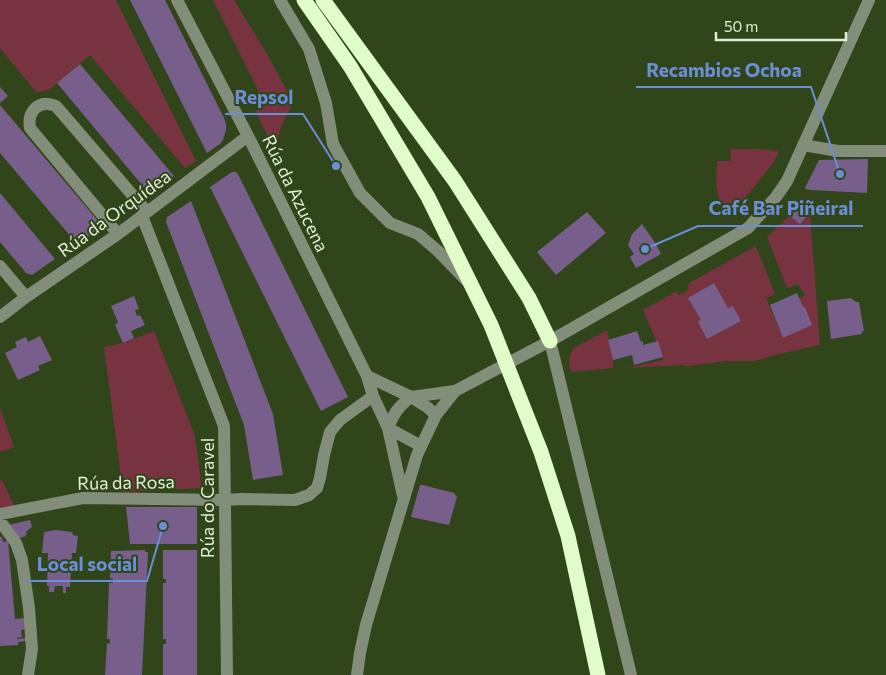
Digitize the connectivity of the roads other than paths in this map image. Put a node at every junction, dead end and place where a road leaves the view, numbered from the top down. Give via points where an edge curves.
1 (177, 0) edge
2 (280, 0) edge
3 (304, 0) edge
4 (323, 0) edge
5 (868, 0) edge
6 (248, 136) junction
7 (803, 145) junction
8 (886, 150) edge
9 (144, 214) junction
10 (118, 234) junction
11 (0, 266) edge
12 (472, 285) junction
13 (26, 297) junction
14 (0, 317) edge
15 (545, 344) junction
16 (367, 376) junction
17 (456, 391) junction
18 (373, 396) junction
19 (411, 398) junction
20 (436, 415) junction
21 (388, 428) junction
22 (421, 446) junction
23 (225, 500) junction
24 (403, 500) junction
25 (0, 514) edge
26 (0, 521) edge
27 (28, 675) edge
28 (227, 675) edge
29 (357, 675) edge
30 (598, 675) edge
31 (631, 675) edge

1 - 6 street, Rúa da Azucena
2 - 12 street via 309,49 326,103 333,144 360,193 390,223 418,234
3 - 12 highway via 350,66 428,197
4 - 15 highway via 455,181 529,298
5 - 7 street
6 - 9 street, Rúa da Orquídea
6 - 16 street, Rúa da Azucena
7 - 8 street via 838,151
7 - 15 street via 787,181 748,228
9 - 10 street, Rúa da Orquídea
9 - 10 street, Rúa do Caravel via 56,106 44,104 36,108 31,114 30,128
9 - 23 street, Rúa do Caravel via 224,426
10 - 13 street, Rúa da Orquídea
11 - 13 street
12 - 30 highway via 491,325 544,462 568,536
13 - 14 street, Rúa da Orquídea
15 - 17 street
15 - 31 street
16 - 18 street, Rúa da Azucena
16 - 19 street
17 - 19 street
17 - 20 street
18 - 21 street, Rúa da Azucena
18 - 23 street, Rúa da Rosa via 340,420 330,432 317,488 309,495 295,500
19 - 20 street
19 - 21 street via 399,406
20 - 22 street
21 - 22 street
21 - 24 street, Rúa da Azucena
22 - 24 street
23 - 25 street, Rúa da Rosa via 83,498
23 - 28 street, Rúa do Caravel
24 - 29 street via 366,625
26 - 27 street via 16,543 22,560 32,649

